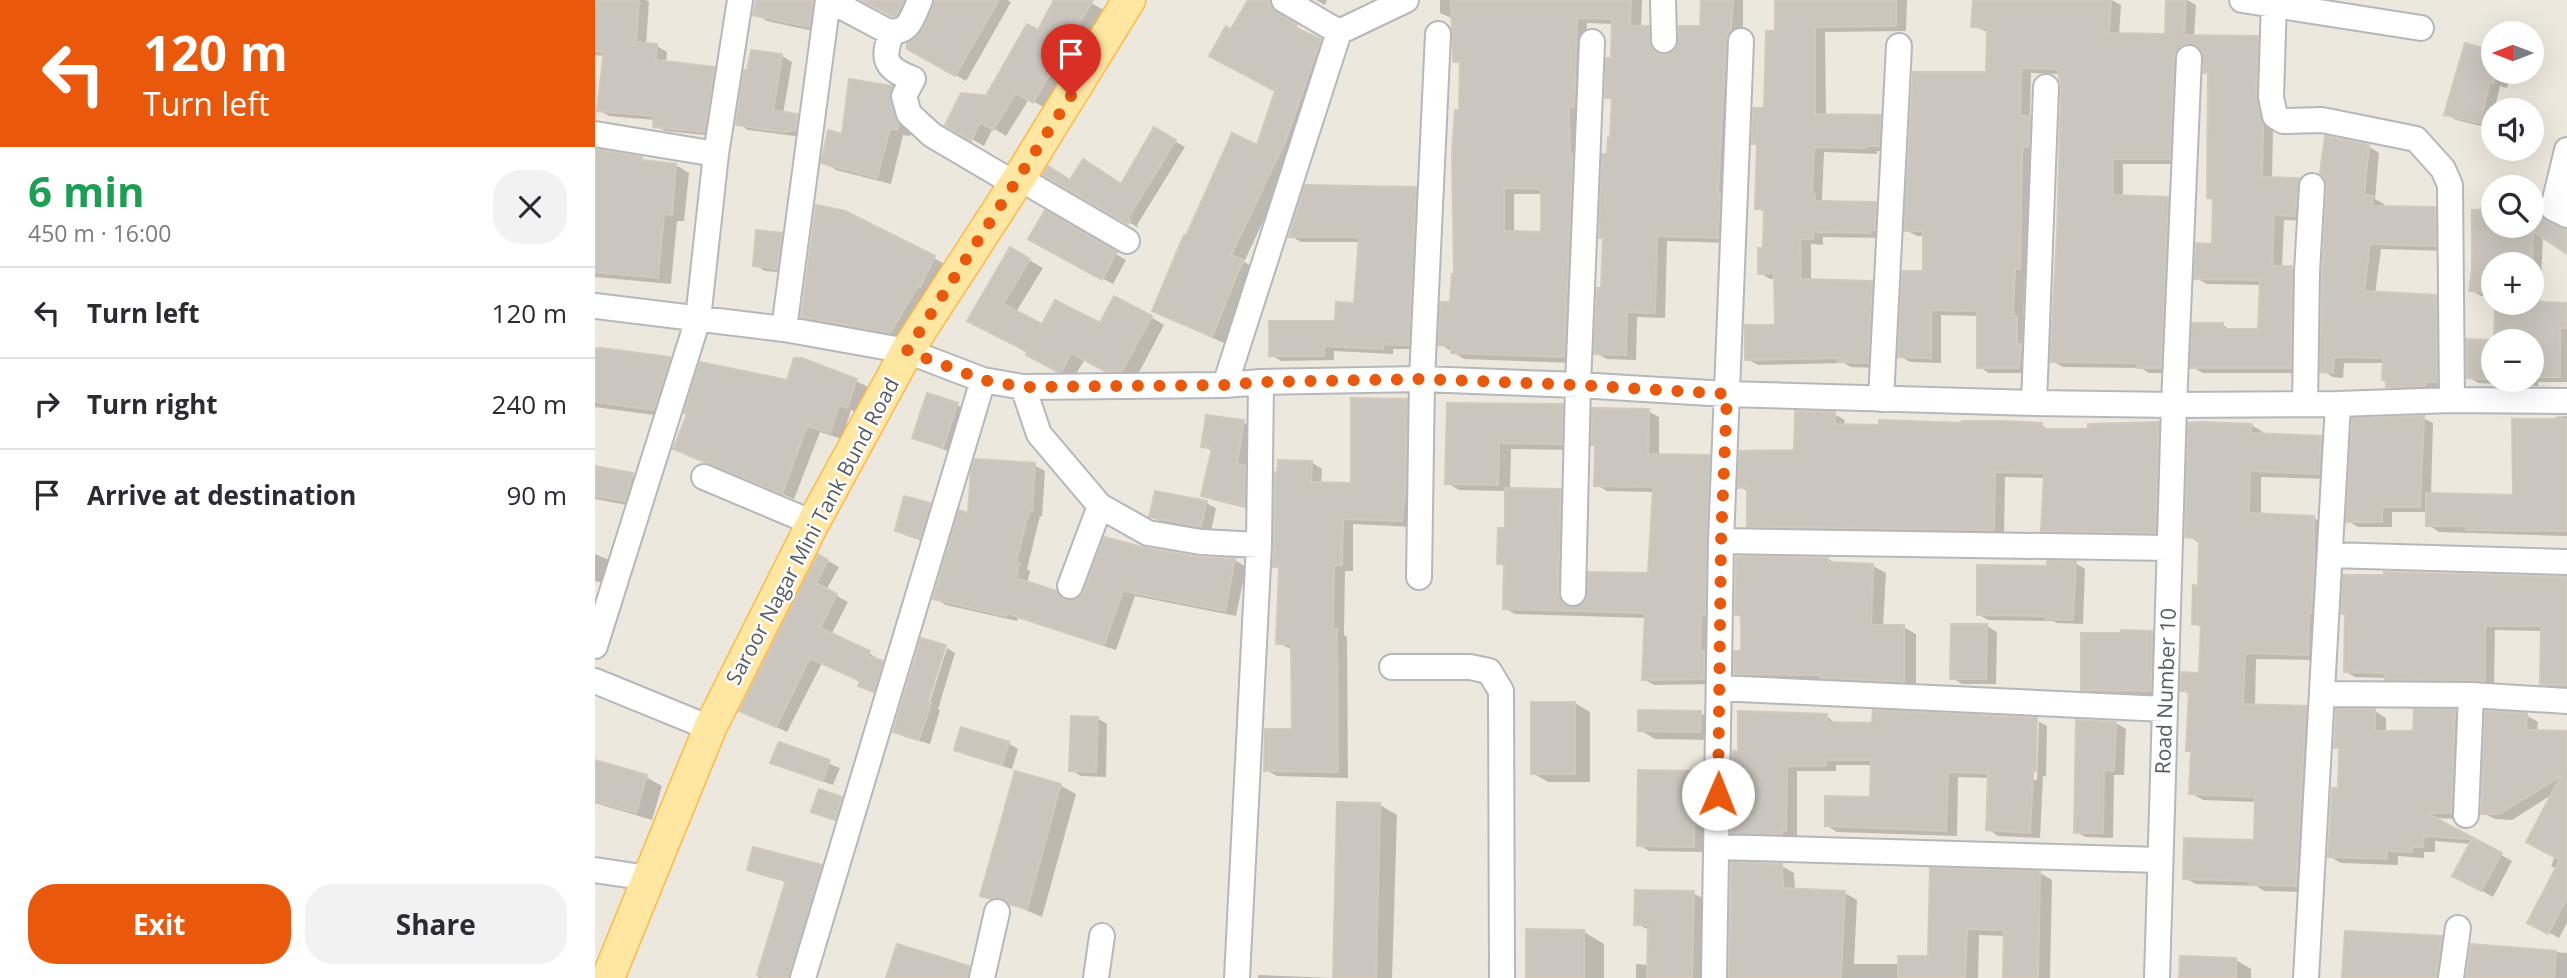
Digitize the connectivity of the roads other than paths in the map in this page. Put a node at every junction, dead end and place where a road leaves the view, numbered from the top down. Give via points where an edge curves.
1 (740, 0) edge
2 (829, 0) edge
3 (920, 0) edge
4 (1129, 0) edge
5 (1284, 0) edge
6 (1406, 0) edge
7 (1663, 0) edge
8 (2242, 0) edge
9 (2274, 3) edge
10 (1316, 8) edge
11 (2421, 28) dead end
12 (892, 32) junction
13 (1339, 32) junction
14 (1438, 34) dead end
15 (1664, 40) dead end
16 (1741, 41) dead end
17 (1592, 42) dead end
18 (1899, 46) dead end
19 (2189, 58) dead end
20 (2046, 87) dead end
21 (595, 134) edge
22 (2567, 150) edge
23 (716, 154) junction
24 (1017, 181) junction
25 (2312, 186) dead end
26 (2567, 215) edge
27 (1127, 241) dead end
28 (595, 306) edge
29 (698, 319) junction
30 (784, 329) junction
31 (907, 351) junction
32 (1422, 379) junction
33 (983, 380) junction
34 (1261, 382) junction
35 (1225, 385) junction
36 (1578, 385) junction
37 (1023, 387) junction
38 (1727, 394) junction
39 (1881, 399) junction
40 (2452, 400) junction
41 (2567, 401) edge
42 (2034, 403) junction
43 (2305, 404) junction
44 (2338, 404) junction
45 (2173, 405) junction
46 (705, 477) dead end
47 (1100, 506) junction
48 (813, 523) junction
49 (1721, 541) junction
50 (1259, 545) junction
51 (2169, 548) junction
52 (2330, 555) junction
53 (2567, 562) edge
54 (1419, 577) dead end
55 (1070, 586) dead end
56 (1573, 593) dead end
57 (595, 646) edge
58 (1392, 667) dead end
59 (595, 681) edge
60 (1719, 688) junction
61 (2323, 694) junction
62 (2471, 695) junction
63 (2567, 701) edge
64 (2165, 709) junction
65 (710, 728) junction
66 (2466, 815) dead end
67 (1717, 846) junction
68 (2160, 860) junction
69 (595, 870) edge
70 (648, 878) junction
71 (997, 912) dead end
72 (2458, 928) dead end
73 (1102, 936) dead end
74 (608, 978) edge
75 (803, 978) edge
76 (982, 978) edge
77 (1096, 978) edge
78 (1237, 978) edge
79 (1502, 978) edge
80 (1714, 978) edge
81 (2157, 978) edge
82 (2306, 978) edge
83 (2452, 978) edge

1 - 23 street
2 - 12 street
2 - 30 street
3 - 12 street via 902,32
4 - 24 main road, Saroor Nagar Mini Tank Bund Road
5 - 10 street
6 - 13 street
7 - 15 street
8 - 9 street
9 - 11 street
9 - 40 street via 2271,97 2275,116 2283,121 2322,120 2416,139 2443,169 2449,185
10 - 13 street
12 - 24 street via 886,62 913,79 904,96 909,114 932,135
13 - 35 street
14 - 32 street
16 - 38 street
17 - 36 street
18 - 39 street
19 - 45 street, Road Number 10
20 - 42 street
21 - 23 street
22 - 26 street via 2553,208
23 - 29 street
24 - 27 street
24 - 31 main road, Saroor Nagar Mini Tank Bund Road
25 - 43 street
28 - 29 street
29 - 30 street
29 - 57 street
30 - 31 street
31 - 33 street
31 - 48 main road, Saroor Nagar Mini Tank Bund Road
32 - 34 street
32 - 36 street
32 - 54 street
33 - 37 street
33 - 75 street
34 - 35 street
34 - 50 street
35 - 37 street
36 - 38 street
36 - 56 street
37 - 47 street via 1038,434
38 - 39 street
38 - 49 street
39 - 42 street
40 - 41 street
40 - 44 street
42 - 45 street
43 - 44 street
43 - 45 street
44 - 52 street
45 - 51 street, Road Number 10
46 - 48 street
47 - 50 street via 1148,533
47 - 55 street
48 - 65 main road, Saroor Nagar Mini Tank Bund Road
49 - 51 street
49 - 60 street
50 - 78 street
51 - 64 street, Road Number 10
52 - 53 street
52 - 61 street
58 - 79 street via 1480,669 1489,671 1501,691
59 - 65 street
60 - 64 street
60 - 67 street
61 - 62 street
61 - 82 street
62 - 63 street
62 - 66 street
64 - 68 street, Road Number 10
65 - 70 main road, Saroor Nagar Mini Tank Bund Road
67 - 68 street
67 - 80 street
68 - 81 street, Road Number 10
69 - 70 street
70 - 74 main road, Saroor Nagar Mini Tank Bund Road
71 - 76 street
72 - 83 street
73 - 77 street

